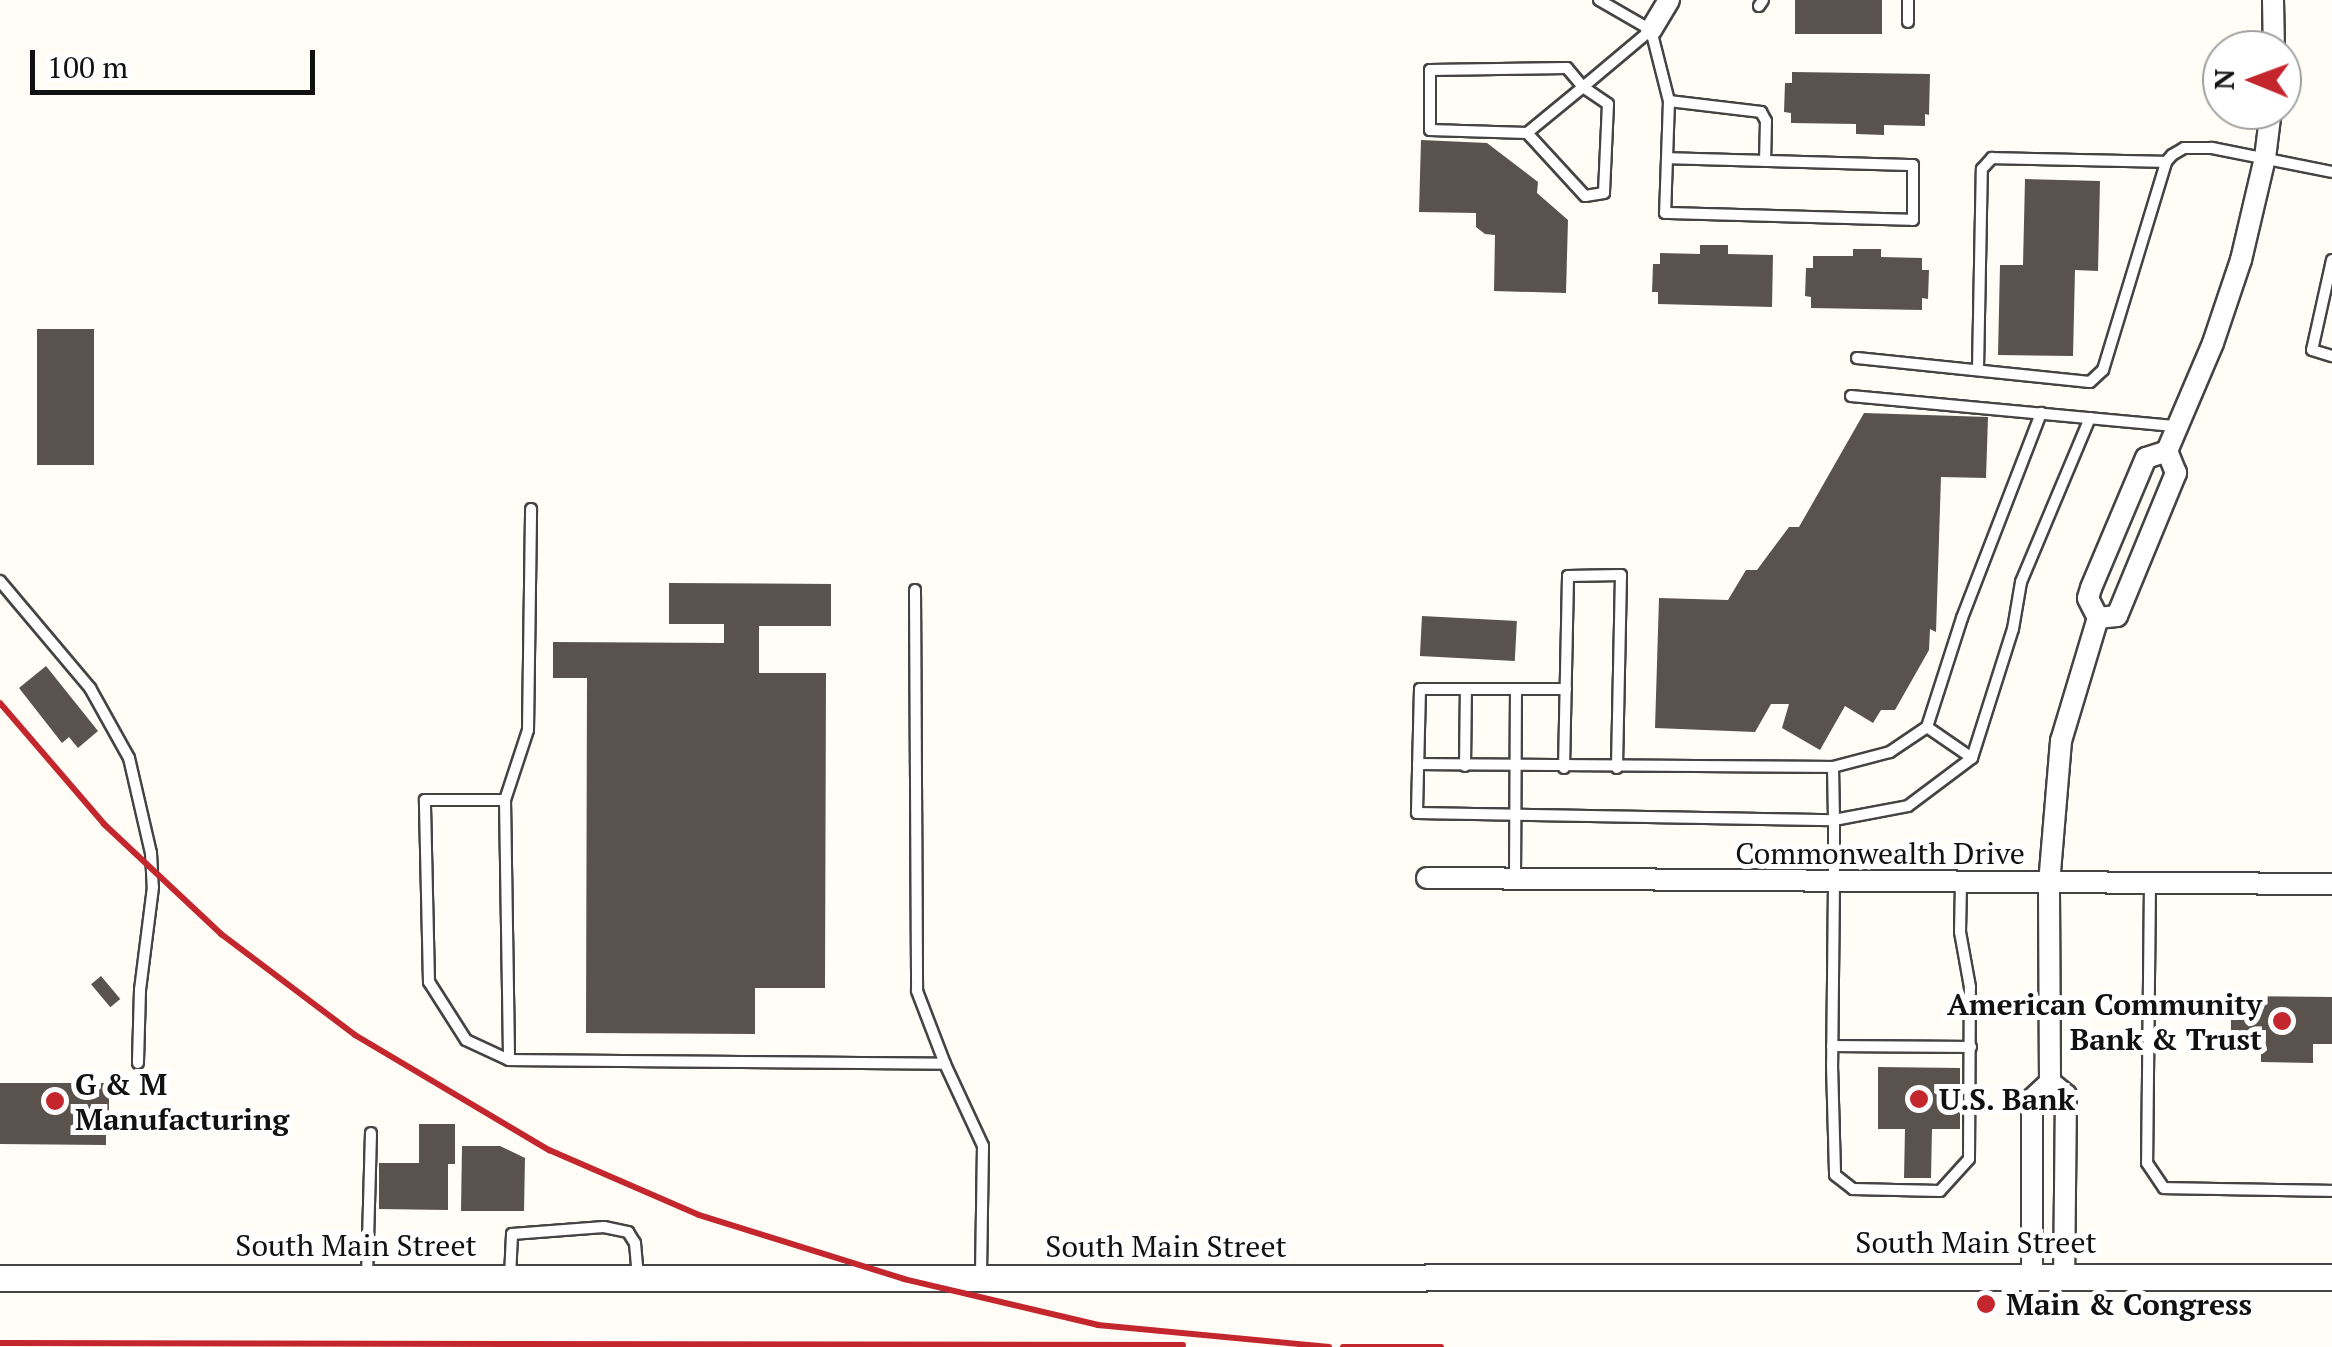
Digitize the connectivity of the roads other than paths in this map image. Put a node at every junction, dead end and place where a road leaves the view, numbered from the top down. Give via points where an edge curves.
1 (1599, 0) edge
2 (1669, 0) edge
3 (1908, 0) edge
4 (2273, 0) edge
5 (1908, 22) dead end
6 (1651, 30) junction
7 (2274, 30) edge
8 (1583, 87) junction
9 (1669, 101) junction
10 (2268, 130) edge
11 (1527, 133) junction
12 (1667, 158) junction
13 (2265, 158) junction
14 (1766, 161) junction
15 (2166, 162) junction
16 (2332, 172) edge
17 (2332, 260) edge
18 (2332, 356) edge
19 (1857, 358) dead end
20 (1978, 369) junction
21 (1850, 396) dead end
22 (2041, 413) junction
23 (2090, 418) junction
24 (2178, 426) junction
25 (2167, 451) junction
26 (531, 509) dead end
27 (0, 582) edge
28 (915, 590) dead end
29 (2098, 618) junction
30 (1466, 689) junction
31 (1516, 689) junction
32 (1566, 689) junction
33 (1927, 727) junction
34 (1972, 758) junction
35 (1418, 764) junction
36 (1465, 766) junction
37 (1833, 766) junction
38 (1515, 767) junction
39 (1564, 768) junction
40 (1617, 768) junction
41 (505, 800) junction
42 (1515, 816) junction
43 (1834, 820) junction
44 (1428, 878) dead end
45 (1515, 880) junction
46 (1834, 884) junction
47 (1961, 884) junction
48 (2048, 884) junction
49 (2150, 884) junction
50 (2332, 884) edge
51 (1832, 1046) junction
52 (1971, 1048) junction
53 (509, 1060) junction
54 (138, 1063) dead end
55 (945, 1064) junction
56 (2050, 1082) junction
57 (371, 1133) dead end
58 (2332, 1190) edge
59 (2032, 1274) junction
60 (2064, 1274) junction
61 (366, 1277) junction
62 (2332, 1277) edge
63 (0, 1278) edge
64 (510, 1278) junction
65 (638, 1278) junction
66 (980, 1279) junction

1 - 6 lane
2 - 6 street
3 - 5 lane
4 - 7 street
6 - 8 lane
6 - 9 lane
8 - 11 lane
8 - 11 lane via 1608,104 1604,193 1585,196
8 - 11 lane via 1567,68 1430,70 1430,130
9 - 12 lane
9 - 14 lane via 1761,112
10 - 13 street
12 - 14 lane
12 - 14 lane via 1664,213 1913,220 1913,165
13 - 15 lane via 2184,148
13 - 16 lane
13 - 24 street via 2241,260
15 - 20 lane via 2104,370 2090,382
15 - 20 lane via 1992,158 1982,169
17 - 18 lane via 2312,350
19 - 20 lane
21 - 22 lane
22 - 23 lane
22 - 33 lane
23 - 24 lane
23 - 34 lane via 2021,582
24 - 25 street
25 - 29 street via 2146,458 2112,536 2088,598
25 - 29 street via 2176,473 2118,616
26 - 41 lane via 528,730
27 - 54 lane via 90,688 129,758 153,887
28 - 55 lane via 917,991
29 - 48 street via 2061,741
30 - 31 lane
30 - 35 lane via 1420,689
30 - 36 lane
31 - 32 lane
31 - 38 lane
32 - 39 lane
32 - 40 lane via 1568,576 1621,575
33 - 34 lane
33 - 37 lane via 1890,752
34 - 43 lane via 1908,806
35 - 36 lane
35 - 42 lane via 1417,813
36 - 38 lane
37 - 40 lane
37 - 43 lane
38 - 39 lane
38 - 42 lane
39 - 40 lane
41 - 53 lane
41 - 53 lane via 424,800 429,982 466,1040
42 - 43 lane
42 - 45 lane
43 - 46 lane
44 - 45 street, Commonwealth Drive
45 - 46 street, Commonwealth Drive
46 - 47 street, Commonwealth Drive
46 - 51 lane
47 - 48 street, Commonwealth Drive
47 - 52 lane
48 - 49 street, Commonwealth Drive
48 - 56 street
49 - 50 street, Commonwealth Drive
49 - 58 lane via 2148,1164 2164,1188
51 - 52 lane
51 - 52 lane via 1836,1175 1854,1189 1940,1191 1969,1159
53 - 55 lane
55 - 66 lane via 984,1146
56 - 59 street via 2032,1098
56 - 60 street via 2066,1095
57 - 61 lane
59 - 60 street, South Main Street
59 - 66 street, South Main Street
60 - 62 street, South Main Street
61 - 63 street, South Main Street
61 - 64 street, South Main Street
64 - 65 street, South Main Street
64 - 65 lane via 512,1234 604,1227 628,1232
65 - 66 street, South Main Street

